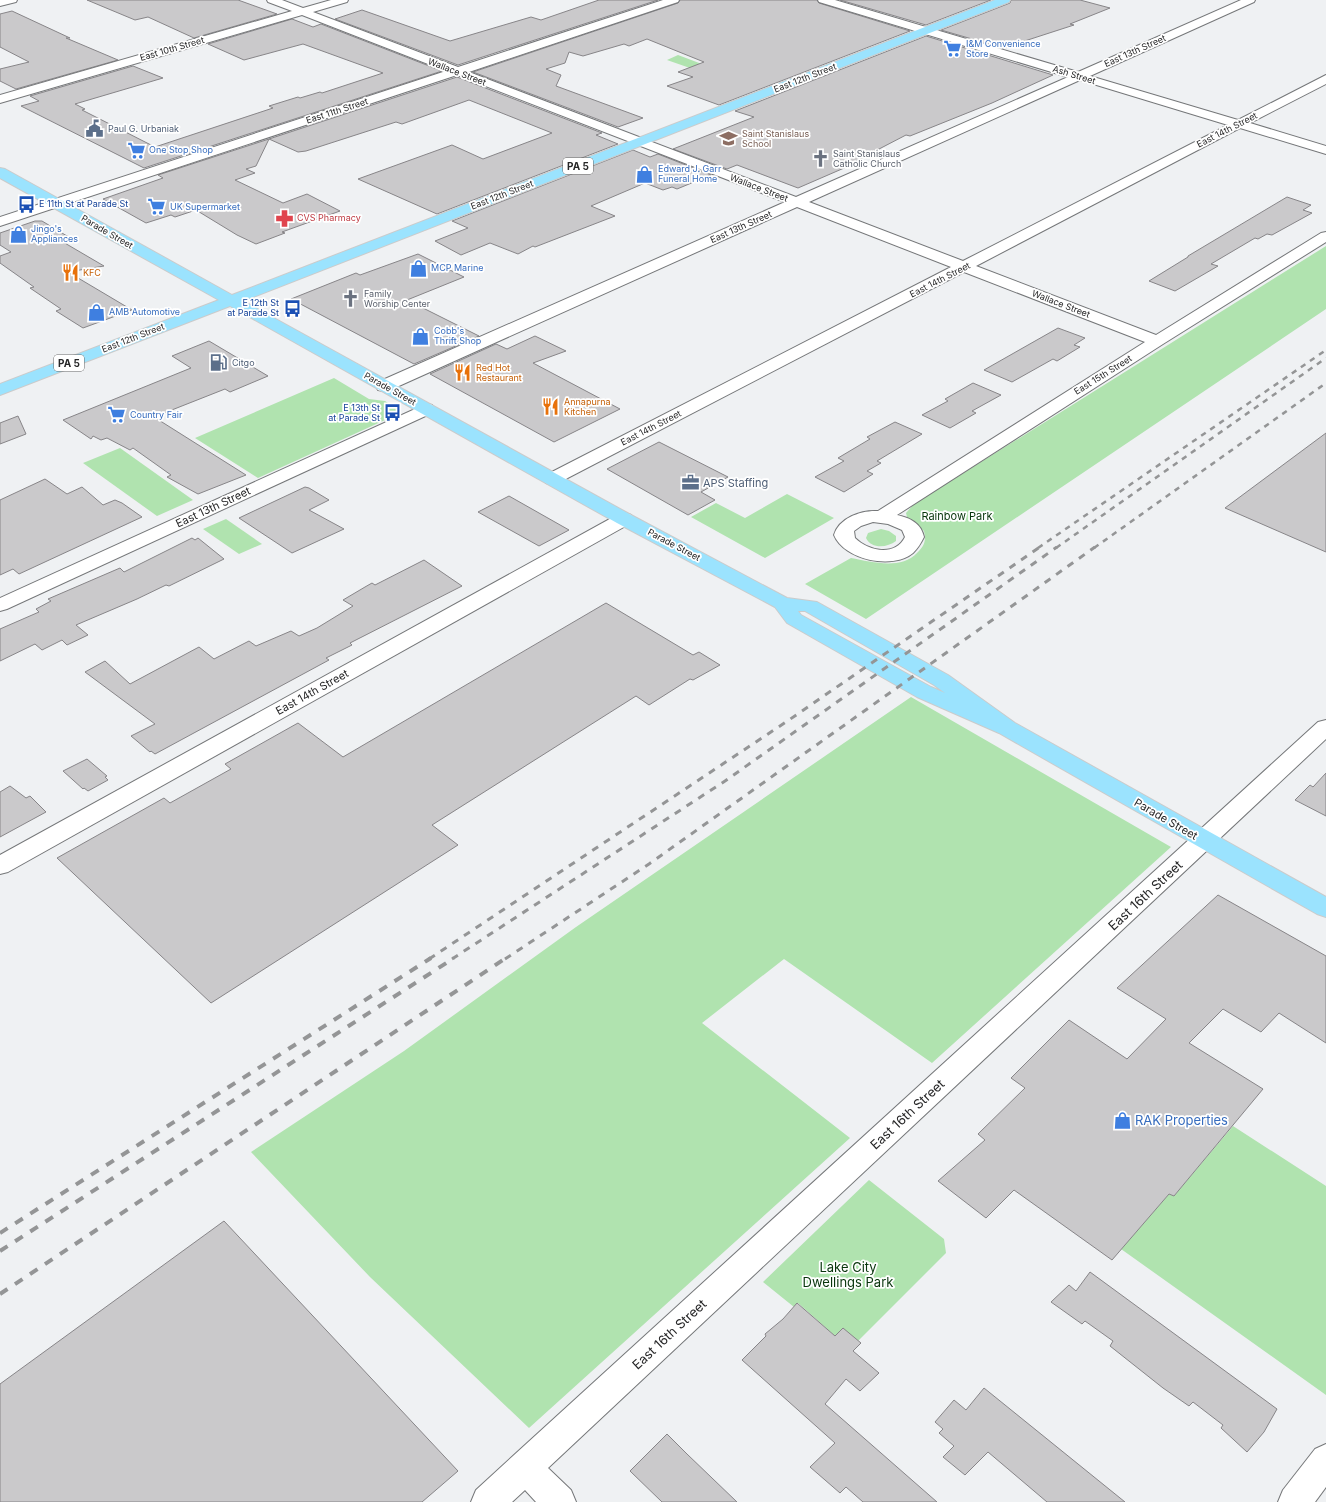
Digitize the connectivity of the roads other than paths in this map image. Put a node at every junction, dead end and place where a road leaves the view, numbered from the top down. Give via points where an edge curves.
1 (12, 0) edge
2 (272, 0) edge
3 (343, 0) edge
4 (674, 0) edge
5 (823, 0) edge
6 (1005, 0) edge
7 (1250, 0) edge
8 (0, 3) edge
9 (302, 12) junction
10 (925, 31) junction
11 (456, 72) junction
12 (1079, 76) junction
13 (1326, 79) edge
14 (0, 99) edge
15 (1238, 124) junction
16 (639, 142) junction
17 (1326, 150) edge
18 (0, 172) edge
19 (797, 202) junction
20 (57, 204) junction
21 (0, 222) edge
22 (1326, 236) edge
23 (965, 267) junction
24 (231, 300) junction
25 (1157, 341) junction
26 (384, 386) junction
27 (0, 390) edge
28 (426, 409) junction
29 (552, 479) junction
30 (882, 516) dead end
31 (624, 519) junction
32 (0, 605) edge
33 (1326, 727) edge
34 (1204, 840) junction
35 (0, 866) edge
36 (1326, 908) edge
37 (1326, 1460) edge
38 (525, 1467) junction
39 (488, 1502) edge
40 (559, 1502) edge
41 (1295, 1502) edge

1 - 8 street
2 - 9 street, Wallace Street
3 - 9 street, East 10th Street
4 - 11 street, East 11th Street
5 - 10 street, Ash Street
6 - 10 main road, East 12th Street / PA 5
7 - 12 street, East 13th Street
9 - 11 street, Wallace Street
9 - 14 street, East 10th Street
10 - 12 street, Ash Street
10 - 16 main road, East 12th Street / PA 5
11 - 16 street, Wallace Street
11 - 20 street, East 11th Street
12 - 15 street, Ash Street
12 - 19 street, East 13th Street
13 - 15 street, East 14th Street
15 - 17 street, Ash Street
15 - 23 street, East 14th Street
16 - 19 street, Wallace Street
16 - 24 main road, East 12th Street / PA 5
18 - 20 main road, Parade Street
19 - 23 street, Wallace Street
19 - 26 street, East 13th Street
20 - 21 street, East 11th Street
20 - 24 main road, Parade Street
22 - 25 street, East 15th Street
23 - 25 street, Wallace Street
23 - 29 street, East 14th Street
24 - 26 main road, Parade Street
24 - 27 main road, East 12th Street / PA 5
25 - 30 street, East 15th Street
26 - 28 main road, Parade Street
28 - 29 main road, Parade Street
28 - 32 street, East 13th Street
29 - 31 main road, Parade Street
31 - 34 main road, Parade Street via 782,603 794,619 917,688 1007,728
31 - 35 street, East 14th Street
33 - 34 street, East 16th Street
34 - 36 main road, Parade Street
34 - 38 street, East 16th Street
37 - 41 street
38 - 39 street, East 16th Street
38 - 40 street

